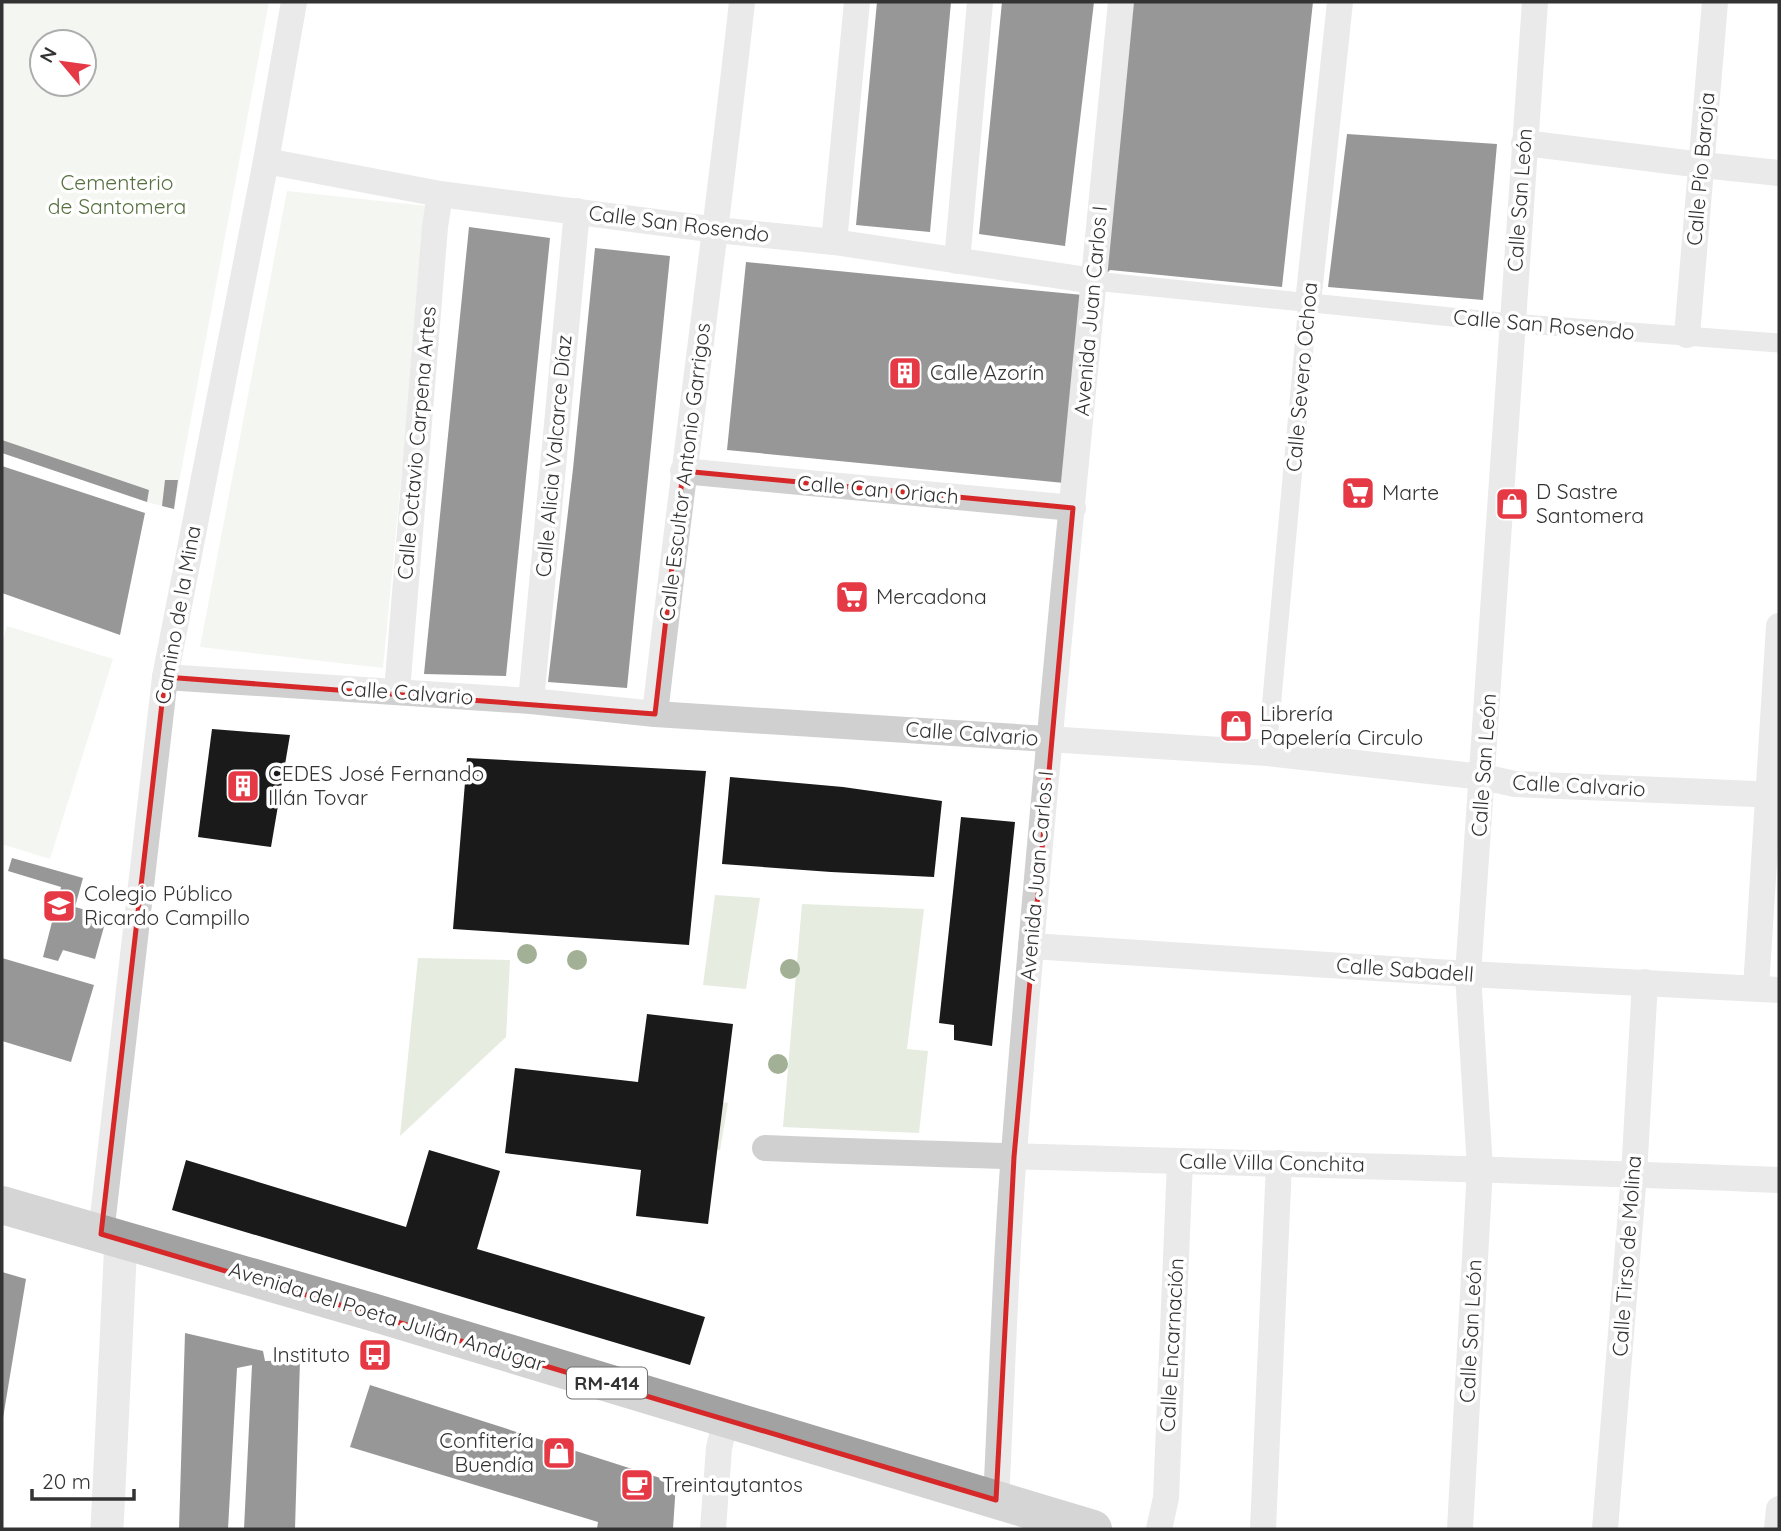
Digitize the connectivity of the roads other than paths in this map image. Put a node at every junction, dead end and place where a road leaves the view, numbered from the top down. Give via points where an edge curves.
1 (294, 2) edge
2 (742, 2) edge
3 (857, 2) edge
4 (981, 2) edge
5 (1121, 2) edge
6 (1340, 2) edge
7 (1535, 2) edge
8 (1716, 2) edge
9 (1524, 143) junction
10 (266, 161) junction
11 (1702, 165) junction
12 (1779, 173) edge
13 (440, 194) junction
14 (577, 211) junction
15 (717, 230) junction
16 (834, 242) junction
17 (957, 261) junction
18 (1094, 281) junction
19 (1308, 303) junction
20 (1511, 323) junction
21 (1687, 335) junction
22 (1779, 344) edge
23 (683, 471) junction
24 (1073, 508) junction
25 (1779, 626) edge
26 (164, 677) junction
27 (397, 691) junction
28 (531, 701) junction
29 (655, 714) junction
30 (1049, 739) junction
31 (1267, 753) junction
32 (1483, 777) junction
33 (1773, 795) edge
34 (1031, 946) junction
35 (1468, 974) junction
36 (1645, 982) junction
37 (1768, 989) edge
38 (765, 1149) dead end
39 (1014, 1157) junction
40 (1181, 1161) junction
41 (1279, 1163) junction
42 (1480, 1168) junction
43 (1634, 1174) junction
44 (1779, 1180) edge
45 (2, 1205) edge
46 (111, 1236) junction
47 (726, 1419) junction
48 (996, 1500) junction
49 (1779, 1509) edge
50 (107, 1529) edge
51 (713, 1529) edge
52 (1093, 1529) edge
53 (1159, 1529) edge
54 (1263, 1529) edge
55 (1460, 1529) edge
56 (1605, 1529) edge
57 (1777, 1529) edge

1 - 10 street, Camino de la Mina
2 - 15 street
3 - 16 street
4 - 17 street
5 - 18 street, Avenida Juan Carlos I
6 - 19 street, Calle Severo Ochoa
7 - 9 street, Calle San León
8 - 11 street, Calle Pío Baroja
9 - 11 street
9 - 20 street, Calle San León
10 - 13 street, Calle San Rosendo
10 - 26 street, Camino de la Mina
11 - 12 street
11 - 21 street, Calle Pío Baroja
13 - 14 street, Calle San Rosendo
13 - 27 street, Calle Octavio Carpena Artes
14 - 15 street, Calle San Rosendo
14 - 28 street, Calle Alicia Valcarce Díaz
15 - 16 street, Calle San Rosendo
15 - 23 street, Calle Escultor Antonio Garrigos
16 - 17 street, Calle San Rosendo
17 - 18 street, Calle San Rosendo
18 - 19 street, Calle San Rosendo
18 - 24 street, Avenida Juan Carlos I
19 - 20 street, Calle San Rosendo
19 - 31 street, Calle Severo Ochoa
20 - 21 street, Calle San Rosendo
20 - 32 street, Calle San León
21 - 22 street, Calle San Rosendo
23 - 24 street, Calle Can Oriach
23 - 29 street, Calle Escultor Antonio Garrigos
24 - 30 street, Avenida Juan Carlos I
25 - 33 street
26 - 27 street, Calle Calvario
26 - 46 street, Camino de la Mina
27 - 28 street, Calle Calvario
28 - 29 street, Calle Calvario
29 - 30 street, Calle Calvario
30 - 31 street, Calle Calvario
30 - 34 street, Avenida Juan Carlos I
31 - 32 street, Calle Calvario
32 - 33 street, Calle Calvario via 1515,784
32 - 35 street, Calle San León
33 - 37 street
34 - 35 street, Calle Sabadell
34 - 39 street, Avenida Juan Carlos I
35 - 36 street, Calle Sabadell
35 - 42 street, Calle San León
36 - 37 street, Calle Sabadell
36 - 43 street, Calle Tirso de Molina
38 - 39 street, Calle Villa Conchita
39 - 40 street, Calle Villa Conchita
39 - 48 street, Avenida Juan Carlos I
40 - 41 street, Calle Villa Conchita
40 - 53 street, Calle Encarnación via 1166,1498
41 - 42 street, Calle Villa Conchita
41 - 54 street
42 - 43 street, Calle Villa Conchita
42 - 55 street, Calle San León
43 - 44 street, Calle Villa Conchita
43 - 56 street, Calle Tirso de Molina
45 - 46 highway, Avenida del Poeta Julián Andúgar / RM-414
46 - 47 highway, Avenida del Poeta Julián Andúgar / RM-414
46 - 50 street
47 - 48 highway, Avenida del Poeta Julián Andúgar / RM-414
47 - 51 street via 719,1448
48 - 52 highway, Avenida del Poeta Julián Andúgar / RM-414
49 - 57 street

